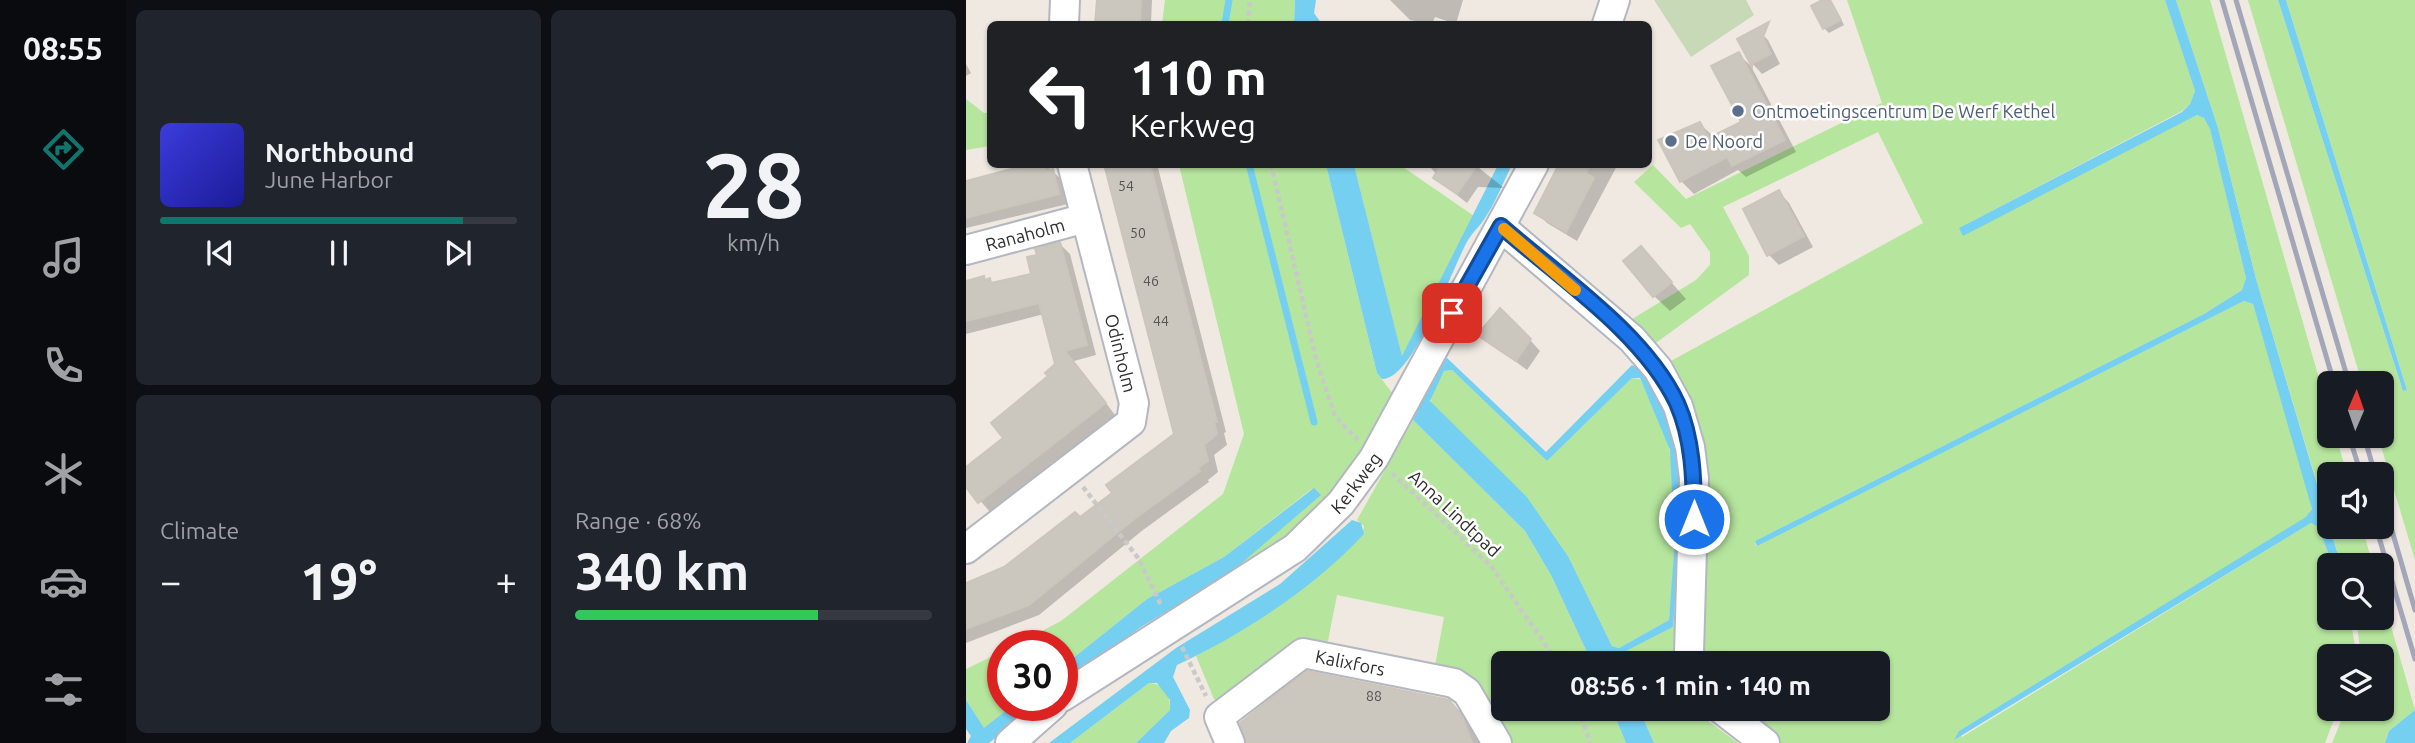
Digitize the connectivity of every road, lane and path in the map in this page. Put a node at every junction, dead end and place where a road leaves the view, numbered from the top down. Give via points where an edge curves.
1 (1065, 0) edge
2 (1250, 0) edge
3 (1615, 0) edge
4 (1064, 21) edge
5 (1248, 21) edge
6 (1608, 21) edge
7 (1073, 168) edge
8 (1272, 168) edge
9 (1532, 168) edge
10 (1086, 219) junction
11 (1501, 226) junction
12 (966, 250) edge
13 (1374, 458) junction
14 (1070, 470) junction
15 (966, 549) edge
16 (1154, 592) dead end
17 (1180, 642) dead end
18 (1550, 651) edge
19 (1689, 651) edge
20 (1078, 688) edge
21 (1035, 721) edge
22 (1583, 721) edge
23 (1737, 721) edge
24 (1225, 730) edge
25 (1010, 743) edge
26 (1497, 743) edge
27 (1590, 743) edge
28 (1765, 743) edge

1 - 4 street
2 - 5 path
3 - 6 street
7 - 10 street, Odinholm
8 - 13 path, Anna Lindtpad via 1316,359 1335,416
9 - 11 street, Kerkweg
10 - 12 street, Ranaholm
10 - 14 street, Odinholm via 1133,403 1131,422
11 - 13 street, Kerkweg
11 - 19 street via 1632,339 1658,369 1678,406 1694,478
13 - 18 path, Anna Lindtpad via 1492,566
13 - 20 street, Kerkweg via 1341,503 1295,548
14 - 15 street, Odinholm
14 - 16 path via 1138,558
17 - 24 path
21 - 25 street
22 - 27 path
23 - 28 street
24 - 26 street, Kalixfors via 1303,653 1454,682 1467,692

